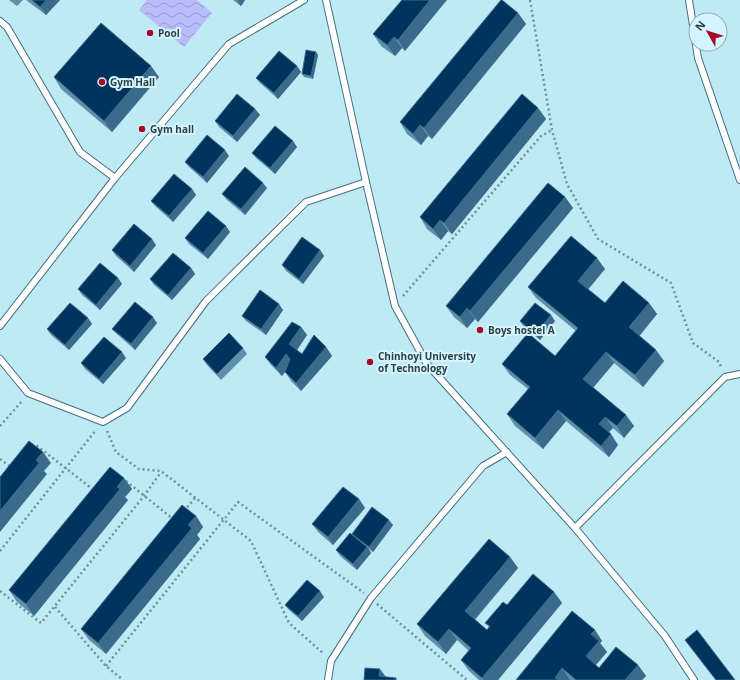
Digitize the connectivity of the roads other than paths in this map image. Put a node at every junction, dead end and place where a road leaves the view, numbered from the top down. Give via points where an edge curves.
1 (304, 0) edge
2 (326, 0) edge
3 (689, 0) edge
4 (0, 21) edge
5 (738, 164) edge
6 (115, 178) junction
7 (740, 180) edge
8 (366, 182) junction
9 (0, 326) edge
10 (0, 359) edge
11 (740, 374) edge
12 (507, 452) junction
13 (575, 528) junction
14 (328, 680) edge
15 (694, 680) edge

1 - 6 lane via 229,44
2 - 8 lane
3 - 5 lane via 698,58
4 - 6 lane via 7,26 80,152
5 - 7 lane
6 - 9 lane
8 - 10 lane via 306,202 206,301 127,408 103,422 28,393
8 - 12 lane via 395,306 427,364
11 - 13 lane via 725,377
12 - 13 lane
12 - 14 lane via 483,466 371,598 331,661
13 - 15 lane via 665,636

